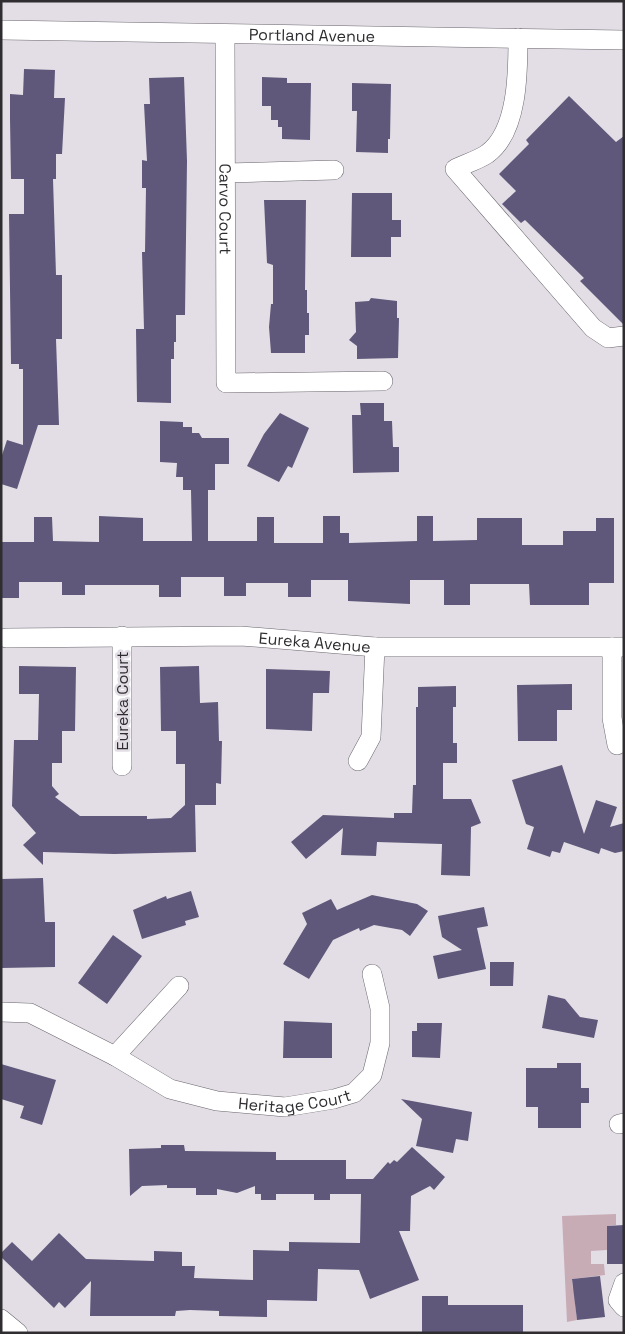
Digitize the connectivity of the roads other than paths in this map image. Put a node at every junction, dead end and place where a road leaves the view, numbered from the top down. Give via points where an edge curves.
1 (1, 30) edge
2 (225, 34) junction
3 (518, 38) junction
4 (624, 40) edge
5 (334, 170) dead end
6 (226, 173) junction
7 (624, 336) edge
8 (383, 381) dead end
9 (122, 636) junction
10 (6, 638) dead end
11 (375, 647) junction
12 (618, 647) edge
13 (617, 746) dead end
14 (358, 761) dead end
15 (122, 766) dead end
16 (372, 974) dead end
17 (179, 986) dead end
18 (1, 1012) edge
19 (115, 1056) junction
20 (624, 1283) edge
21 (624, 1307) edge
22 (1, 1319) edge
23 (18, 1333) edge

1 - 2 street, Portland Avenue
2 - 3 street, Portland Avenue
2 - 6 street, Carvo Court
3 - 4 street, Portland Avenue
3 - 7 street via 514,99 507,130 488,153 455,169 593,328 608,338
5 - 6 street
6 - 8 street, Carvo Court via 226,383
9 - 10 street, Eureka Avenue
9 - 11 street, Eureka Avenue via 241,636
9 - 15 street, Eureka Court
11 - 12 street, Eureka Avenue
11 - 14 street via 371,737
12 - 13 street via 612,718
16 - 19 street, Heritage Court via 380,1008 380,1043 372,1075 354,1093 285,1107 216,1101 170,1088
17 - 19 street
18 - 19 street, Heritage Court via 30,1013
20 - 21 street via 618,1300
22 - 23 street

